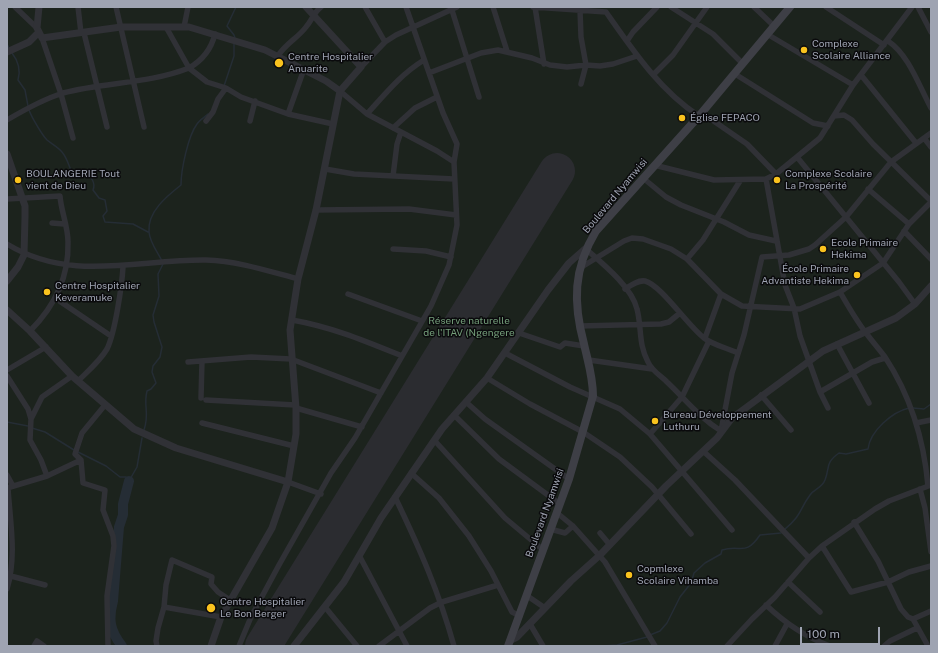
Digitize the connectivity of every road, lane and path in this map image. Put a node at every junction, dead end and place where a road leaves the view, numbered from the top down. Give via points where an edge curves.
1 (15, 7) edge
2 (39, 7) edge
3 (78, 7) edge
4 (116, 7) edge
5 (188, 7) edge
6 (306, 7) edge
7 (321, 7) edge
8 (365, 7) edge
9 (406, 7) edge
10 (493, 7) edge
11 (534, 7) edge
12 (657, 7) edge
13 (671, 7) edge
14 (707, 7) edge
15 (754, 7) edge
16 (790, 7) edge
17 (826, 7) edge
18 (912, 7) edge
19 (918, 7) edge
20 (453, 8) edge
21 (580, 10) junction
22 (313, 17) junction
23 (697, 22) junction
24 (774, 26) junction
25 (121, 27) junction
26 (166, 27) junction
27 (184, 27) junction
28 (413, 28) junction
29 (931, 32) edge
30 (39, 33) junction
31 (83, 33) junction
32 (215, 34) junction
33 (767, 34) junction
34 (627, 41) junction
35 (385, 42) junction
36 (886, 43) junction
37 (9, 51) edge
38 (507, 51) junction
39 (278, 56) junction
40 (637, 56) junction
41 (467, 58) junction
42 (424, 60) junction
43 (544, 64) junction
44 (586, 64) junction
45 (743, 64) junction
46 (361, 67) junction
47 (189, 68) junction
48 (304, 69) junction
49 (429, 73) junction
50 (654, 74) junction
51 (735, 74) junction
52 (861, 75) junction
53 (134, 83) junction
54 (581, 84) dead end
55 (853, 85) junction
56 (96, 87) junction
57 (224, 87) junction
58 (340, 91) junction
59 (61, 94) junction
60 (437, 97) junction
61 (479, 97) dead end
62 (255, 101) junction
63 (842, 103) junction
64 (931, 108) edge
65 (288, 114) junction
66 (367, 114) junction
67 (844, 114) junction
68 (701, 115) junction
69 (834, 117) junction
70 (7, 120) edge
71 (206, 121) dead end
72 (250, 121) dead end
73 (333, 124) junction
74 (828, 126) junction
75 (107, 127) dead end
76 (144, 128) dead end
77 (393, 128) junction
78 (401, 132) junction
79 (931, 133) edge
80 (73, 138) dead end
81 (924, 138) junction
82 (916, 142) junction
83 (931, 147) edge
84 (7, 154) edge
85 (797, 157) junction
86 (454, 162) junction
87 (891, 162) junction
88 (654, 165) junction
89 (325, 169) junction
90 (776, 174) junction
91 (393, 176) junction
92 (643, 178) junction
93 (454, 179) junction
94 (766, 179) junction
95 (740, 181) junction
96 (868, 189) junction
97 (22, 199) junction
98 (7, 200) edge
99 (931, 201) edge
100 (316, 210) junction
101 (456, 215) junction
102 (846, 217) junction
103 (716, 219) junction
104 (52, 223) dead end
105 (64, 224) junction
106 (909, 224) junction
107 (904, 231) junction
108 (776, 241) junction
109 (7, 244) edge
110 (586, 248) junction
111 (393, 249) dead end
112 (24, 255) junction
113 (779, 256) junction
114 (451, 257) junction
115 (596, 258) junction
116 (687, 259) junction
117 (931, 259) edge
118 (883, 263) junction
119 (66, 265) junction
120 (123, 267) junction
121 (580, 268) junction
122 (298, 279) junction
123 (7, 282) edge
124 (931, 286) edge
125 (625, 289) junction
126 (840, 292) junction
127 (348, 294) dead end
128 (721, 294) junction
129 (55, 298) junction
130 (915, 304) junction
131 (750, 308) junction
132 (794, 308) junction
133 (7, 310) edge
134 (680, 313) junction
135 (292, 320) junction
136 (422, 321) junction
137 (638, 324) junction
138 (579, 326) junction
139 (30, 331) junction
140 (519, 333) junction
141 (865, 333) junction
142 (111, 336) junction
143 (707, 340) junction
144 (837, 344) junction
145 (584, 346) junction
146 (46, 347) junction
147 (505, 353) junction
148 (738, 353) junction
149 (402, 356) junction
150 (885, 358) junction
151 (291, 359) junction
152 (589, 360) junction
153 (809, 360) junction
154 (202, 361) junction
155 (188, 362) dead end
156 (652, 369) junction
157 (7, 370) edge
158 (852, 373) junction
159 (7, 376) edge
160 (487, 378) junction
161 (75, 379) junction
162 (820, 392) junction
163 (381, 393) junction
164 (761, 395) junction
165 (593, 396) junction
166 (682, 397) junction
167 (466, 402) junction
168 (869, 403) dead end
169 (105, 405) junction
170 (296, 406) junction
171 (828, 408) dead end
172 (454, 415) junction
173 (31, 419) junction
174 (931, 420) edge
175 (202, 423) dead end
176 (916, 423) junction
177 (362, 427) junction
178 (791, 430) dead end
179 (722, 431) junction
180 (583, 432) junction
181 (650, 434) junction
182 (435, 441) junction
183 (294, 446) junction
184 (703, 451) junction
185 (81, 460) junction
186 (682, 471) junction
187 (412, 473) junction
188 (7, 475) edge
189 (46, 476) junction
190 (569, 479) junction
191 (288, 482) junction
192 (930, 485) edge
193 (9, 487) edge
194 (920, 489) junction
195 (321, 494) junction
196 (659, 494) junction
197 (395, 497) junction
198 (560, 504) junction
199 (556, 512) junction
200 (854, 522) junction
201 (573, 526) junction
202 (550, 528) junction
203 (732, 530) dead end
204 (600, 533) dead end
205 (691, 534) dead end
206 (610, 545) junction
207 (822, 546) junction
208 (542, 549) junction
209 (931, 552) edge
210 (600, 555) junction
211 (360, 557) junction
212 (809, 558) junction
213 (931, 566) edge
214 (9, 575) edge
215 (788, 582) junction
216 (888, 582) junction
217 (45, 585) dead end
218 (498, 585) junction
219 (7, 589) edge
220 (526, 595) junction
221 (230, 600) junction
222 (442, 602) junction
223 (766, 605) junction
224 (164, 607) junction
225 (325, 607) junction
226 (545, 608) junction
227 (820, 612) dead end
228 (931, 612) edge
229 (520, 616) junction
230 (221, 617) junction
231 (913, 619) junction
232 (530, 624) junction
233 (788, 624) junction
234 (917, 628) junction
235 (398, 630) junction
236 (509, 643) edge
237 (654, 644) edge
238 (296, 645) edge
239 (34, 646) edge
240 (44, 646) edge
241 (108, 646) edge
242 (157, 646) edge
243 (211, 646) edge
244 (239, 646) edge
245 (357, 646) edge
246 (379, 646) edge
247 (407, 646) edge
248 (454, 646) edge
249 (543, 646) edge
250 (727, 646) edge
251 (775, 646) edge
252 (830, 646) edge
253 (884, 646) edge
254 (928, 646) edge

1 - 30 street
2 - 30 street
3 - 31 street
4 - 25 street
5 - 27 street
6 - 22 street
7 - 22 street
8 - 35 street
9 - 28 street
10 - 38 street
11 - 21 street
11 - 43 street
12 - 34 street
13 - 23 street
14 - 23 street
15 - 24 street
16 - 24 main road, Boulevard Nyamwisi
17 - 36 street
18 - 36 street
19 - 29 street
20 - 28 street
20 - 41 street
21 - 34 street via 606,12
21 - 44 street via 581,38
22 - 39 street via 306,28 282,49
22 - 46 street
23 - 45 street
23 - 50 street
24 - 33 main road, Boulevard Nyamwisi
25 - 26 street
25 - 31 street
25 - 53 street
26 - 27 street
26 - 47 street
27 - 32 street
28 - 35 street
28 - 42 street
30 - 31 street
30 - 37 street via 29,42
30 - 59 street
31 - 56 street
32 - 39 street
32 - 47 street via 210,50 197,64
33 - 45 main road, Boulevard Nyamwisi
33 - 55 street
34 - 40 street
35 - 46 street
36 - 52 street
36 - 64 street via 897,48 906,61
38 - 41 street via 490,51
38 - 43 street
39 - 48 street
40 - 44 street via 607,65
40 - 50 street
41 - 49 street
41 - 61 street
42 - 49 street
42 - 66 street via 410,68 393,84
43 - 44 street via 567,67
44 - 54 street
45 - 51 main road, Boulevard Nyamwisi
46 - 58 street
47 - 53 street
47 - 57 street via 207,82
48 - 58 street via 326,80
48 - 65 street
49 - 60 street
50 - 68 street via 687,108
51 - 68 main road, Boulevard Nyamwisi
51 - 74 street via 813,123
52 - 55 street
52 - 82 street
53 - 56 street
53 - 76 street
55 - 63 street
56 - 59 street
56 - 75 street
57 - 62 street
57 - 71 street
58 - 66 street
58 - 73 street
59 - 70 street
59 - 80 street
60 - 77 street via 415,108
60 - 86 street via 457,141
62 - 65 street
62 - 72 street
63 - 67 street
63 - 69 street
65 - 73 street
66 - 77 street
67 - 69 street
67 - 87 street
68 - 88 main road, Boulevard Nyamwisi
68 - 90 street via 747,144
69 - 74 street
73 - 89 street
74 - 85 street via 820,138
77 - 78 street
78 - 86 street
78 - 91 street
79 - 81 street
81 - 82 street
81 - 83 street
82 - 87 street
84 - 97 street
85 - 90 street
85 - 102 street
86 - 93 street
87 - 96 street
87 - 99 street
88 - 92 main road, Boulevard Nyamwisi
88 - 95 street via 714,180
89 - 91 street via 354,174
89 - 100 street
90 - 94 street
91 - 93 street
92 - 103 street via 666,197
92 - 110 main road, Boulevard Nyamwisi via 596,231
93 - 101 street
94 - 95 street
94 - 108 street
95 - 103 street
96 - 102 street
96 - 106 street
97 - 98 street
97 - 105 street via 60,196
97 - 112 street via 25,206
99 - 106 street
100 - 101 street via 409,209
100 - 122 street
101 - 114 street via 457,225
102 - 113 street via 809,249
102 - 118 street
103 - 108 street via 749,235
103 - 116 street
104 - 105 street
105 - 119 street via 68,241
106 - 107 street
107 - 117 street
107 - 118 street
108 - 113 street
109 - 112 street
110 - 115 street
110 - 121 main road, Boulevard Nyamwisi
110 - 140 street via 569,263
111 - 114 street via 426,251
112 - 119 street
112 - 123 street
113 - 131 street via 762,257
113 - 132 street via 785,285
114 - 136 street via 443,280
115 - 116 street via 624,241 643,238 671,248
115 - 121 street
115 - 125 street
116 - 128 street
118 - 126 street
118 - 130 street
119 - 120 street
119 - 129 street
120 - 122 street via 159,262 219,261 238,263
120 - 142 street via 120,297
121 - 138 main road, Boulevard Nyamwisi via 576,296
122 - 135 street
124 - 130 street
125 - 134 street via 637,282 646,281 661,292
125 - 137 street via 637,308
126 - 132 street via 807,308
126 - 141 street
127 - 136 street
128 - 131 street
128 - 143 street
129 - 139 street via 48,311
129 - 142 street
130 - 141 street via 896,318
131 - 132 street
131 - 148 street
132 - 153 street
133 - 139 street
134 - 137 street via 669,322
134 - 143 street
135 - 149 street via 346,334
135 - 151 street
136 - 149 street
137 - 138 street
137 - 156 street via 644,353
138 - 145 main road, Boulevard Nyamwisi
139 - 146 street
140 - 145 street via 560,347 565,343
140 - 147 street
141 - 144 street
141 - 150 street
142 - 161 street via 107,348 98,360
143 - 148 street
143 - 166 street
144 - 153 street
144 - 158 street
145 - 152 main road, Boulevard Nyamwisi
146 - 157 street
146 - 161 street
147 - 160 street
147 - 165 street via 570,387
148 - 179 street
149 - 163 street
150 - 158 street
150 - 176 street
151 - 154 street via 250,357
151 - 163 street
151 - 170 street
152 - 156 street
152 - 165 main road, Boulevard Nyamwisi
153 - 162 street
153 - 164 street
154 - 155 street
154 - 170 street via 204,399
156 - 166 street
158 - 162 street
158 - 168 street
159 - 173 street via 28,409
160 - 167 street
160 - 180 street
161 - 169 street
161 - 173 street via 42,397
162 - 171 street
163 - 177 street
164 - 178 street
164 - 179 street via 732,418
165 - 180 main road, Boulevard Nyamwisi
165 - 181 street via 620,409
166 - 179 street via 702,418
166 - 181 street
167 - 172 street
167 - 190 street via 484,419
169 - 185 street via 82,433 75,454
169 - 191 street via 134,429 153,439
170 - 177 street
170 - 183 street
172 - 182 street
172 - 198 street via 499,459
173 - 189 street via 30,440
174 - 176 street
175 - 183 street
176 - 192 street
177 - 195 street via 331,473
179 - 184 street
180 - 190 main road, Boulevard Nyamwisi
180 - 196 street via 620,457
181 - 186 street
182 - 187 street
182 - 208 street via 505,518
183 - 191 street
184 - 186 street
184 - 212 street via 735,480
185 - 189 street
185 - 241 street via 83,483 106,490 103,510 113,536 107,596
186 - 196 street
186 - 203 street
187 - 197 street
187 - 218 street via 439,498 469,536
188 - 193 street
189 - 193 street
190 - 198 main road, Boulevard Nyamwisi
191 - 195 street
191 - 221 street via 272,528
192 - 194 street
193 - 214 street via 13,561
194 - 200 street via 888,501
194 - 209 street
195 - 244 street via 251,617
196 - 205 street
196 - 206 street
197 - 211 street
197 - 222 street
198 - 199 main road, Boulevard Nyamwisi
199 - 201 street
199 - 202 main road, Boulevard Nyamwisi
200 - 207 street
200 - 216 street
201 - 202 street via 565,533
201 - 210 street
202 - 208 main road, Boulevard Nyamwisi
204 - 206 street
206 - 210 street
207 - 212 street
207 - 216 street via 851,592
208 - 220 main road, Boulevard Nyamwisi
210 - 226 street
210 - 237 street
211 - 225 street
211 - 235 street
212 - 215 street
213 - 216 street via 909,572
214 - 217 street
214 - 219 street
215 - 223 street
215 - 227 street
216 - 231 street via 904,614
218 - 222 street
218 - 229 street via 512,612
220 - 226 street
220 - 229 main road, Boulevard Nyamwisi
221 - 224 street via 211,584 212,577 172,560
221 - 230 street
222 - 235 street
222 - 248 street
223 - 233 street
223 - 250 street
224 - 230 street
224 - 242 street via 158,628
225 - 238 street
225 - 245 street
226 - 232 street
228 - 231 street
229 - 236 main road, Boulevard Nyamwisi
230 - 243 street
231 - 234 street
232 - 236 street
232 - 249 street
233 - 251 street
233 - 252 street
234 - 253 street
234 - 254 street
235 - 246 street
235 - 247 street
239 - 240 street via 37,641

